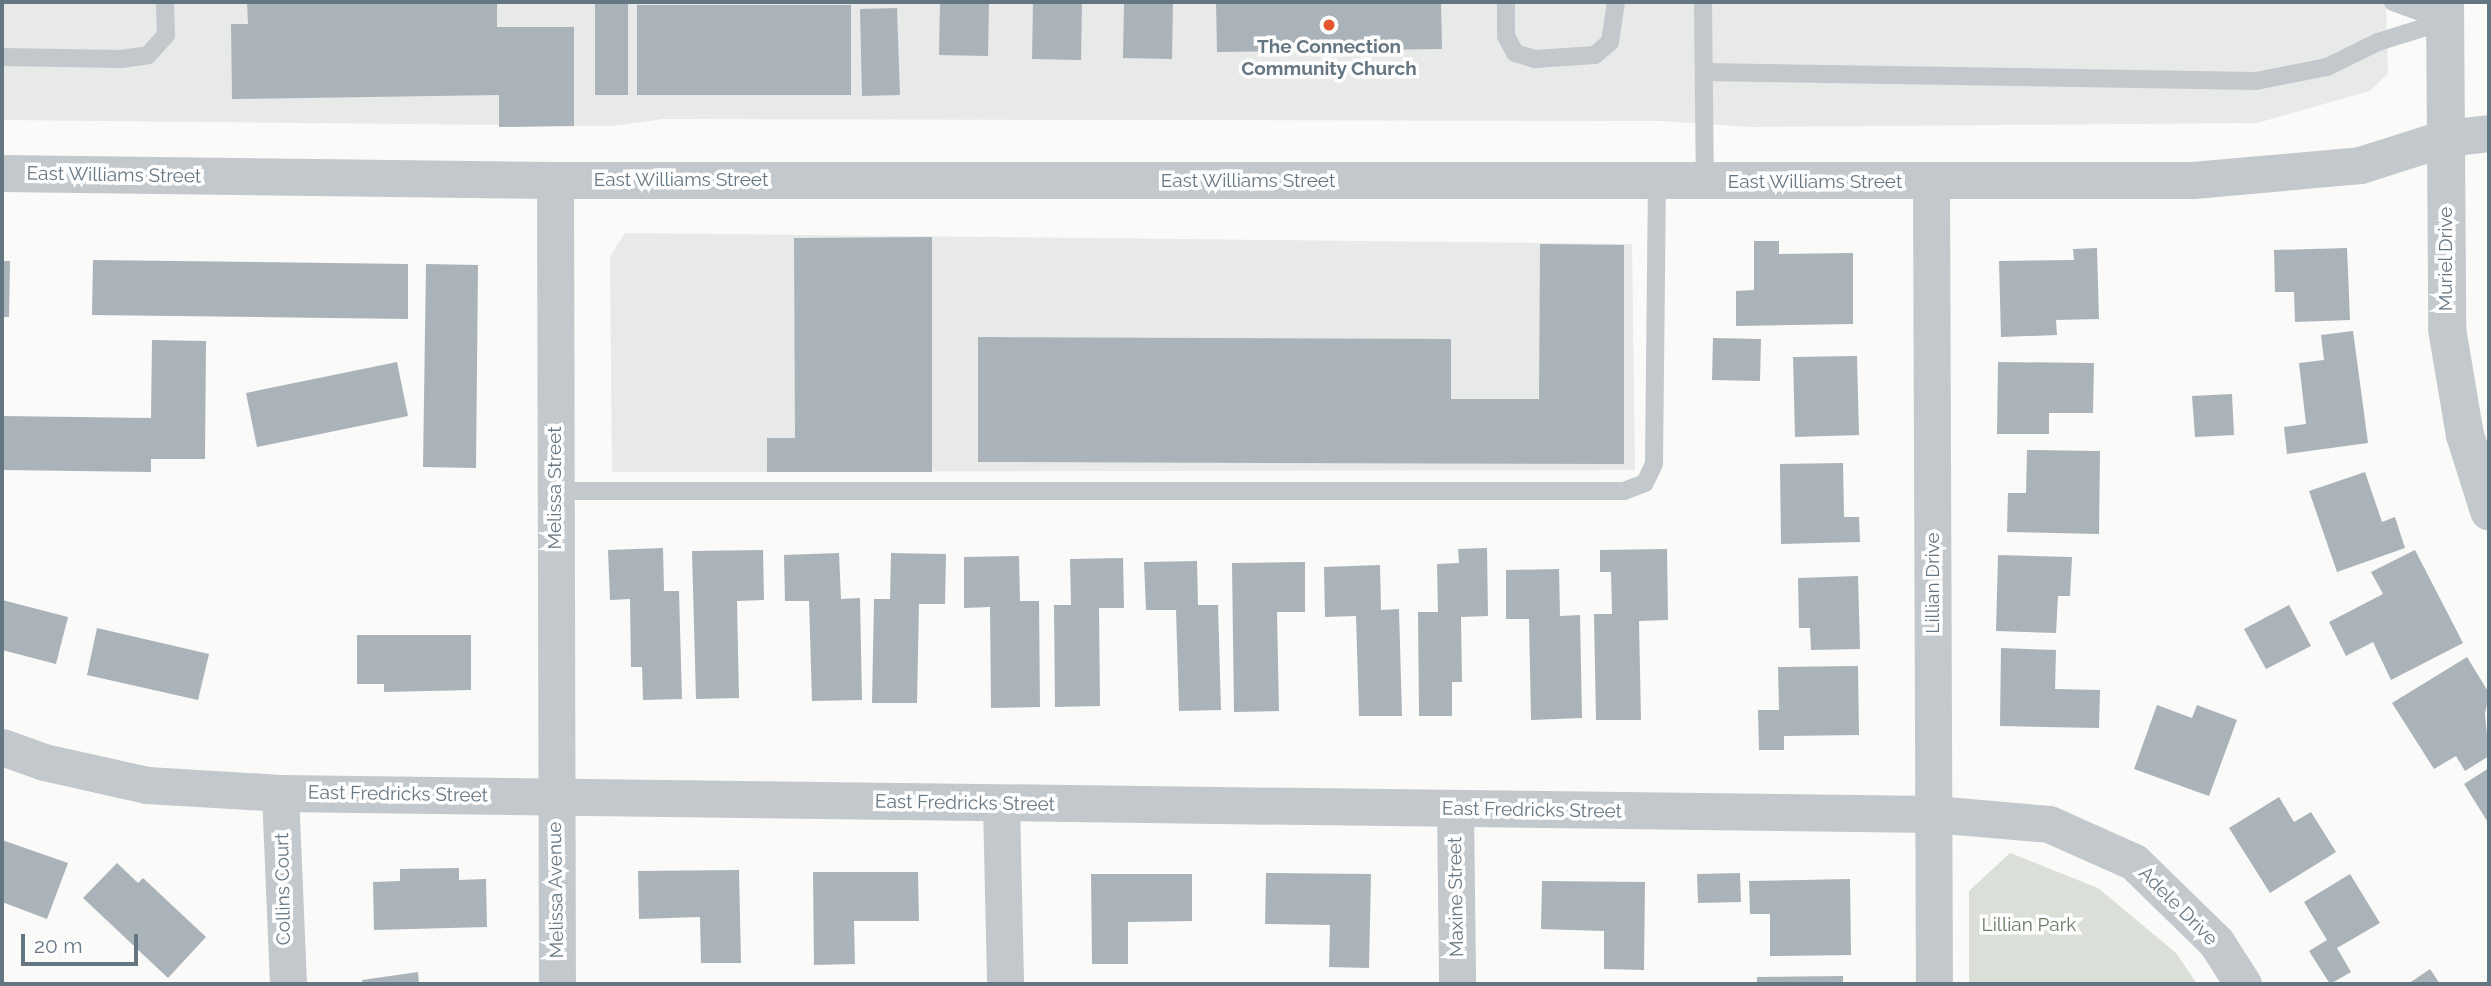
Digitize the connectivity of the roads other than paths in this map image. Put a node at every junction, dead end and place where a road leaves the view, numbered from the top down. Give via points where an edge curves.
1 (165, 2) edge
2 (1506, 2) edge
3 (1616, 2) edge
4 (1703, 2) edge
5 (2393, 2) edge
6 (2445, 11) edge
7 (2, 57) edge
8 (1704, 72) junction
9 (2489, 133) edge
10 (2445, 138) junction
11 (2, 173) edge
12 (555, 180) junction
13 (1657, 182) junction
14 (1705, 182) junction
15 (1931, 182) junction
16 (555, 491) junction
17 (2489, 511) edge
18 (2, 747) edge
19 (280, 793) junction
20 (555, 796) junction
21 (1002, 804) junction
22 (1455, 809) junction
23 (1933, 814) junction
24 (288, 984) edge
25 (557, 984) edge
26 (1005, 984) edge
27 (1457, 984) edge
28 (1934, 984) edge
29 (2244, 984) edge

1 - 7 lane via 166,35 148,55
2 - 3 lane via 1506,36 1516,53 1535,59 1595,55 1610,41
4 - 8 lane
5 - 6 lane
6 - 8 lane via 2327,67 2256,81
6 - 10 street, Muriel Drive
8 - 14 lane
9 - 10 street, East Williams Street
10 - 15 street, East Williams Street via 2360,164 2284,173 2193,180
10 - 17 street, Muriel Drive via 2447,329 2465,435
11 - 12 street, East Williams Street
12 - 13 street, East Williams Street
12 - 16 street, Melissa Street
13 - 14 street, East Williams Street
13 - 16 lane via 1654,464 1645,483 1624,491
14 - 15 street, East Williams Street
15 - 23 street, Lillian Drive
16 - 20 street, Melissa Street
18 - 19 street, East Fredricks Street via 44,762 146,785
19 - 20 street, East Fredricks Street
19 - 24 street, Collins Court
20 - 21 street, East Fredricks Street
20 - 25 street, Melissa Avenue
21 - 22 street, East Fredricks Street
21 - 26 street
22 - 23 street, East Fredricks Street
22 - 27 street, Maxine Street
23 - 28 street, Lillian Drive
23 - 29 street, Adele Drive via 2049,824 2134,862 2216,942

